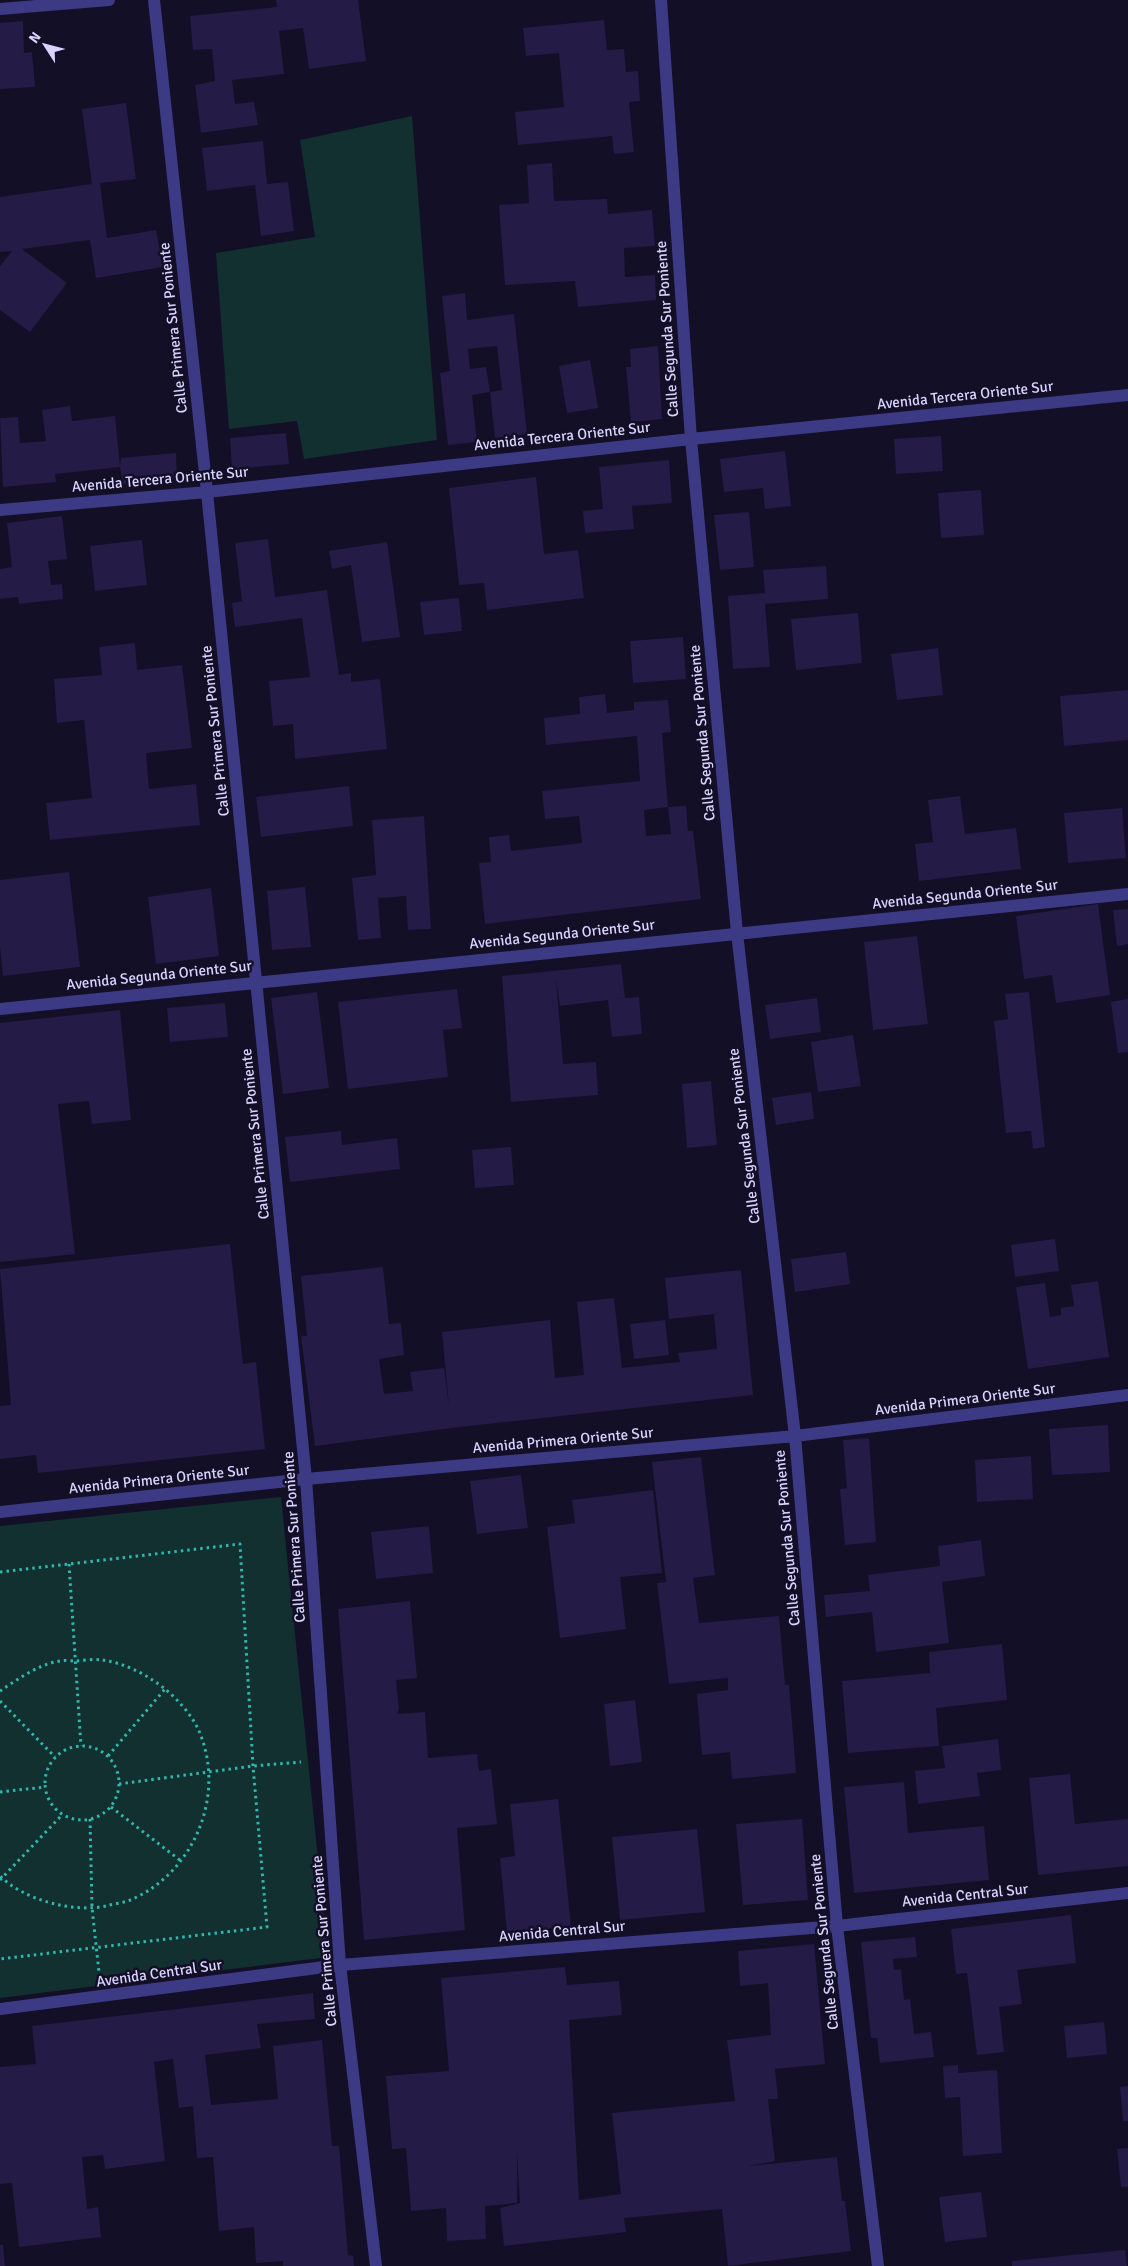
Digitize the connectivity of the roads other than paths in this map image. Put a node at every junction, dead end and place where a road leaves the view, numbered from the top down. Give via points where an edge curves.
1 (108, 0) edge
2 (154, 0) edge
3 (661, 0) edge
4 (0, 10) edge
5 (1128, 395) edge
6 (691, 439) junction
7 (207, 492) junction
8 (0, 510) edge
9 (1128, 894) edge
10 (737, 933) junction
11 (256, 982) junction
12 (0, 1009) edge
13 (1128, 1395) edge
14 (795, 1436) junction
15 (306, 1479) junction
16 (0, 1512) edge
17 (1128, 1893) edge
18 (837, 1926) junction
19 (340, 1965) junction
20 (0, 2009) edge
21 (376, 2266) edge
22 (878, 2266) edge

1 - 4 street
2 - 7 street, Calle Primera Sur Poniente
3 - 6 street, Calle Segunda Sur Poniente
5 - 6 street, Avenida Tercera Oriente Sur
6 - 7 street, Avenida Tercera Oriente Sur
6 - 10 street, Calle Segunda Sur Poniente
7 - 8 street, Avenida Tercera Oriente Sur
7 - 11 street, Calle Primera Sur Poniente
9 - 10 street, Avenida Segunda Oriente Sur
10 - 11 street, Avenida Segunda Oriente Sur
10 - 14 street, Calle Segunda Sur Poniente
11 - 12 street, Avenida Segunda Oriente Sur
11 - 15 street, Calle Primera Sur Poniente
13 - 14 street, Avenida Primera Oriente Sur
14 - 15 street, Avenida Primera Oriente Sur
14 - 18 street, Calle Segunda Sur Poniente
15 - 16 street, Avenida Primera Oriente Sur
15 - 19 street, Calle Primera Sur Poniente
17 - 18 street, Avenida Central Sur
18 - 19 street, Avenida Central Sur
18 - 22 street, Calle Segunda Sur Poniente
19 - 20 street, Avenida Central Sur
19 - 21 street, Calle Primera Sur Poniente

